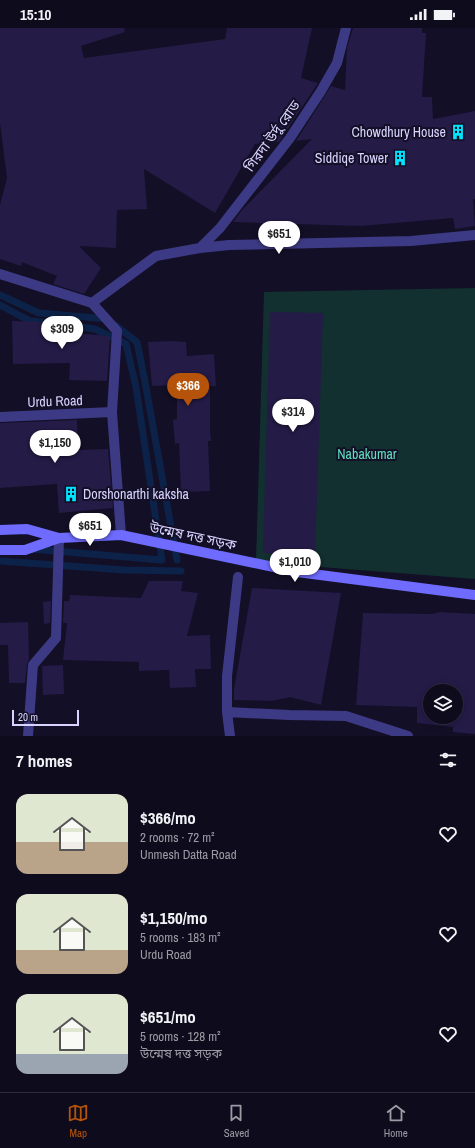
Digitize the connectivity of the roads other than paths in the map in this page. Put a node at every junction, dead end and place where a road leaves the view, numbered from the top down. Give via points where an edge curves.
1 (346, 28) edge
2 (475, 235) edge
3 (200, 248) junction
4 (0, 274) edge
5 (92, 303) junction
6 (112, 412) junction
7 (0, 417) edge
8 (0, 530) edge
9 (121, 535) junction
10 (58, 538) junction
11 (0, 550) edge
12 (238, 577) dead end
13 (475, 595) edge
14 (227, 712) junction
15 (28, 736) edge
16 (230, 736) edge
17 (408, 736) edge

1 - 3 street, গিরদা উর্দু রোড via 337,63 321,92 290,138 220,228
2 - 3 street via 411,241 230,245
3 - 5 street via 156,256
4 - 5 street
5 - 6 street via 117,332
6 - 7 street, Urdu Road
6 - 9 street
8 - 10 main road via 27,529
9 - 10 main road, উন্মেষ দত্ত সড়ক
9 - 13 main road, উন্মেষ দত্ত সড়ক via 297,572
10 - 11 main road, উন্মেষ দত্ত সড়ক via 25,550
10 - 15 street via 56,638 33,665
12 - 14 street via 227,676
14 - 16 street
14 - 17 street via 346,716

